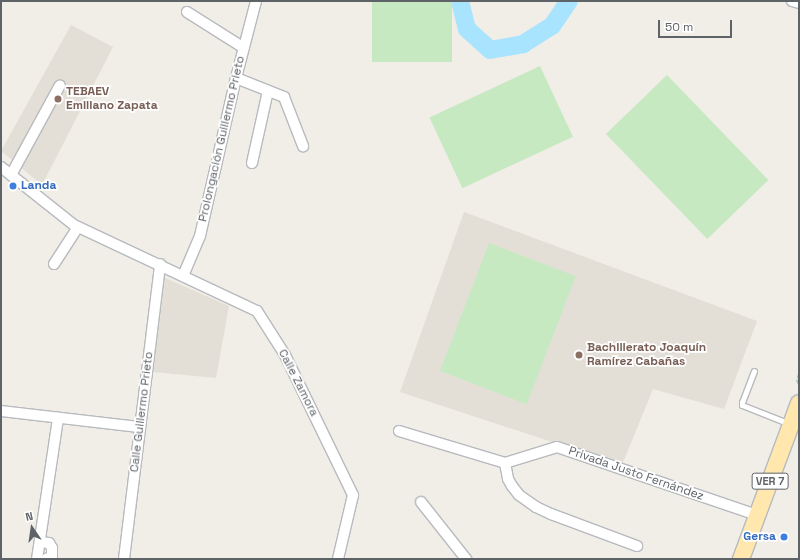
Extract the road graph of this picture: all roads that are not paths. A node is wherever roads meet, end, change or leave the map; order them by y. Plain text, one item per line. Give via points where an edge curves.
1 (256, 1) edge
2 (792, 1) edge
3 (799, 3) edge
4 (187, 12) dead end
5 (244, 48) junction
6 (236, 78) junction
7 (60, 85) dead end
8 (268, 90) junction
9 (303, 146) dead end
10 (252, 163) dead end
11 (1, 167) edge
12 (11, 175) junction
13 (78, 227) junction
14 (54, 264) dead end
15 (160, 264) junction
16 (183, 276) junction
17 (754, 371) dead end
18 (799, 403) edge
19 (1, 411) edge
20 (58, 418) junction
21 (140, 426) junction
22 (795, 429) edge
23 (399, 431) dead end
24 (505, 463) junction
25 (421, 502) dead end
26 (757, 515) junction
27 (637, 546) dead end
28 (42, 558) edge
29 (124, 559) edge
30 (338, 559) edge
31 (466, 559) edge
32 (741, 559) edge
33 (752, 559) edge

1 - 5 street, Prolongación Guillermo Prieto
2 - 3 street
4 - 5 street
5 - 6 street, Prolongación Guillermo Prieto
6 - 8 street
6 - 16 street, Prolongación Guillermo Prieto via 200,236
7 - 12 street
8 - 9 street via 284,97
8 - 10 street
11 - 12 street, Calle Zamora
12 - 13 street, Calle Zamora
13 - 14 street
13 - 15 street, Calle Zamora
15 - 16 street, Calle Zamora
15 - 21 street, Calle Guillermo Prieto
16 - 30 street, Calle Zamora via 257,311 285,355 353,495
17 - 22 lane via 742,405
18 - 22 main road, VER 7
19 - 20 street
20 - 21 street
20 - 28 street via 40,542
21 - 29 street, Calle Guillermo Prieto
22 - 26 main road, VER 7
22 - 33 main road, VER 7
23 - 24 street
24 - 26 street, Privada Justo Fernández via 557,447
24 - 27 street via 512,486 519,495 536,507
25 - 31 street
26 - 32 main road, VER 7

